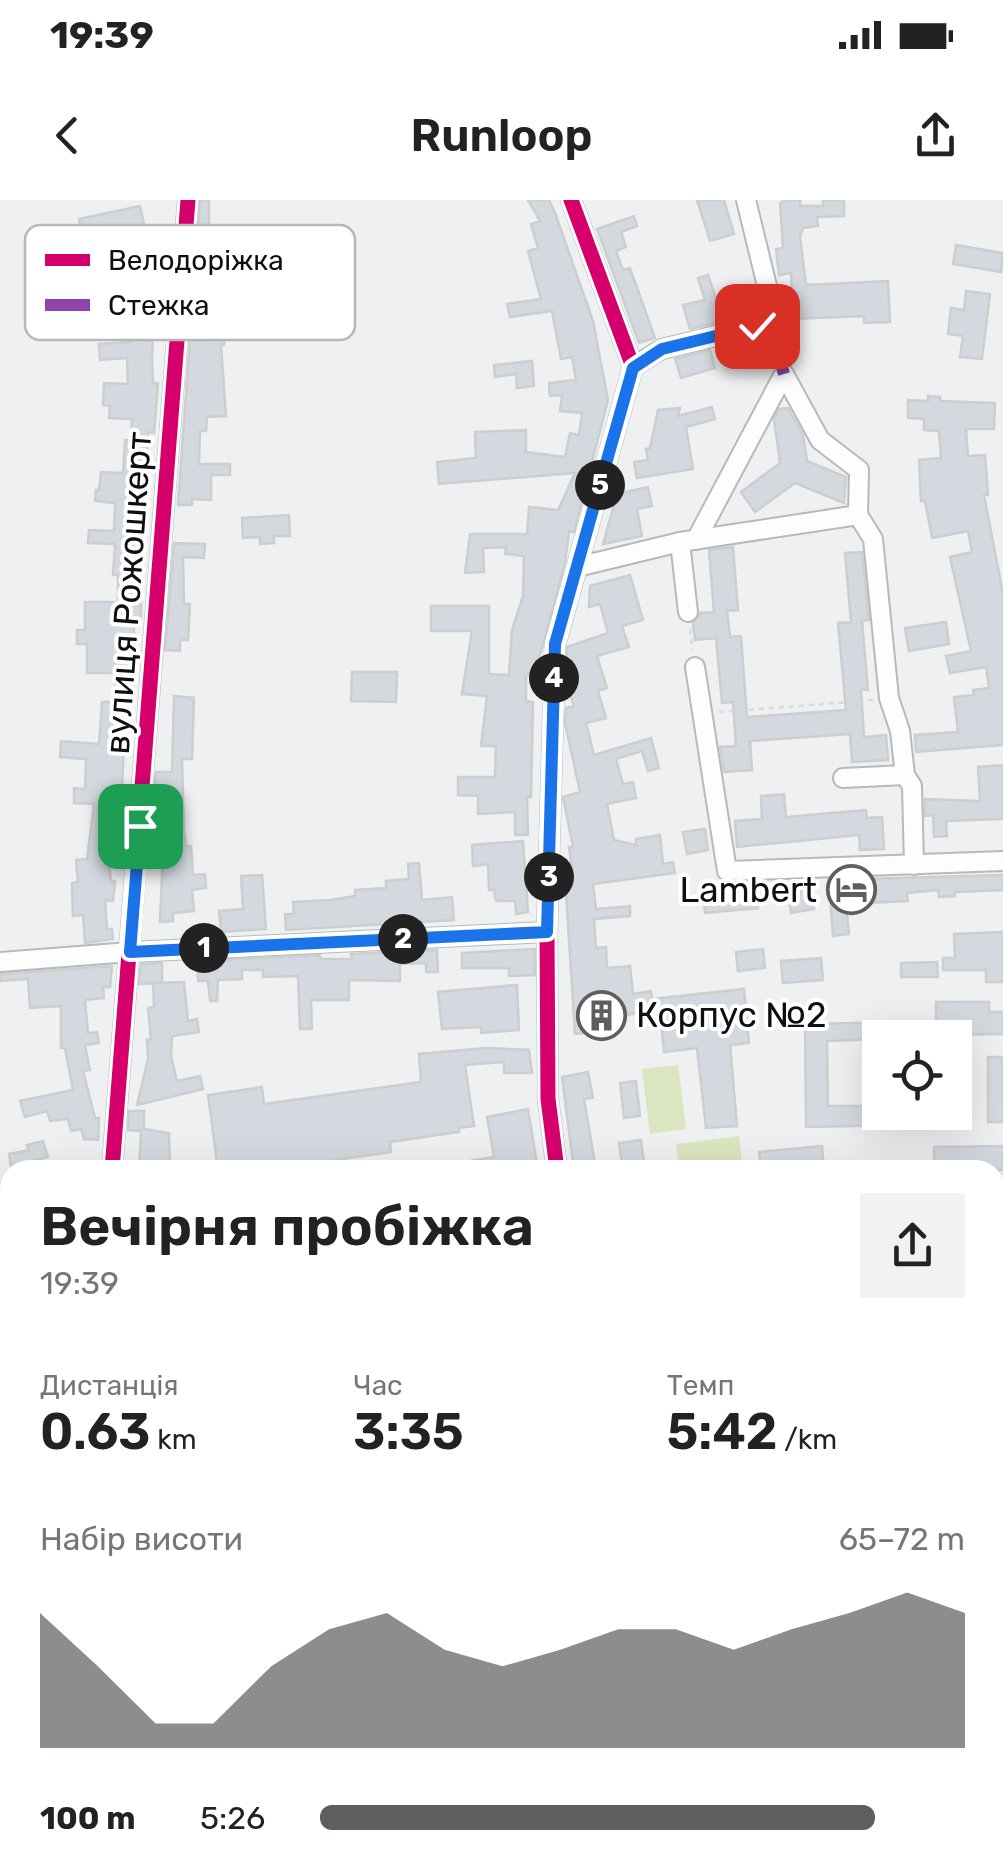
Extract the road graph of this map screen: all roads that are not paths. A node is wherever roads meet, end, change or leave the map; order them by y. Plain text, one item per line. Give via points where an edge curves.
1 (188, 200) edge
2 (572, 200) edge
3 (746, 200) edge
4 (186, 225) edge
5 (177, 340) edge
6 (633, 368) junction
7 (858, 515) junction
8 (688, 541) junction
9 (576, 567) junction
10 (688, 612) road end
11 (695, 667) road end
12 (905, 775) junction
13 (843, 778) dead end
14 (1003, 861) edge
15 (914, 864) junction
16 (547, 932) junction
17 (130, 952) junction
18 (0, 962) edge
19 (113, 1160) edge
20 (557, 1160) edge

1 - 4 street, вулиця Рожошкерт
2 - 6 street
3 - 6 street via 767,286 767,318 662,349
5 - 17 street, вулиця Рожошкерт
6 - 9 street
7 - 8 street
7 - 8 street via 859,470 820,440 784,374
7 - 12 street via 873,539 889,698
8 - 9 street
8 - 10 street
9 - 16 street via 555,644
11 - 15 street via 726,872
12 - 13 street
12 - 15 street via 912,786
14 - 15 street
16 - 17 street
16 - 20 street via 548,1099
17 - 18 street
17 - 19 street, вулиця Рожошкерт

